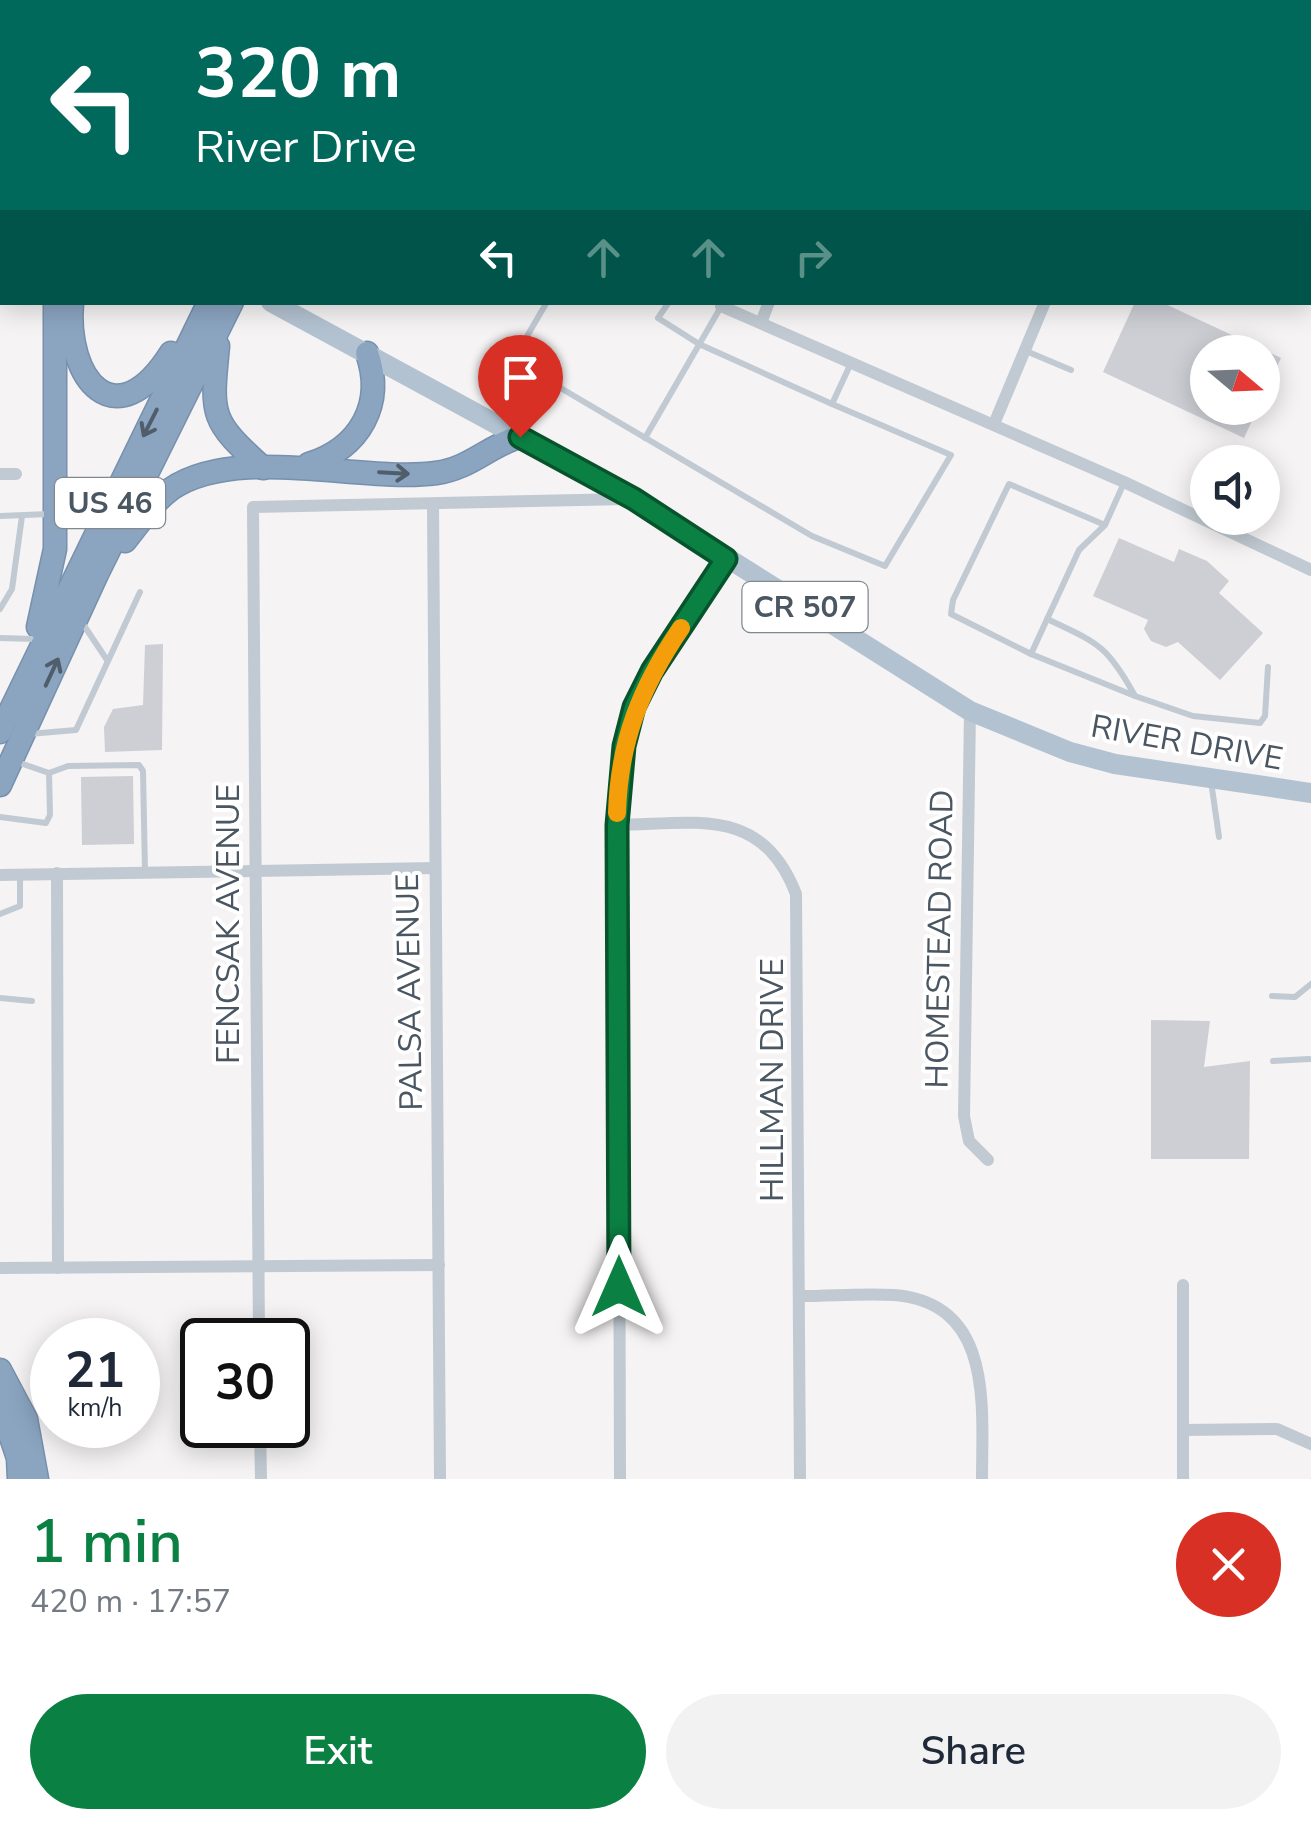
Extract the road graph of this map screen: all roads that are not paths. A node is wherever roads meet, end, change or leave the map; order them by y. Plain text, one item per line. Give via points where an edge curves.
1 (55, 305) edge
2 (72, 305) edge
3 (277, 305) edge
4 (545, 305) edge
5 (666, 305) edge
6 (719, 305) edge
7 (722, 305) edge
8 (768, 305) edge
9 (1044, 305) edge
10 (222, 311) edge
11 (761, 323) junction
12 (194, 336) junction
13 (699, 344) junction
14 (1025, 351) junction
15 (367, 353) junction
16 (852, 362) junction
17 (1071, 370) dead end
18 (832, 404) junction
19 (994, 424) junction
20 (520, 437) junction
21 (645, 438) junction
22 (263, 468) junction
23 (297, 468) junction
24 (0, 474) edge
25 (16, 474) dead end
26 (1124, 482) junction
27 (634, 499) junction
28 (433, 504) junction
29 (56, 514) junction
30 (0, 516) edge
31 (22, 516) junction
32 (1105, 525) junction
33 (726, 559) junction
34 (1311, 570) edge
35 (98, 574) junction
36 (140, 592) dead end
37 (0, 608) edge
38 (78, 616) junction
39 (1047, 619) junction
40 (0, 638) edge
41 (34, 638) junction
42 (1031, 654) junction
43 (108, 662) junction
44 (1268, 667) dead end
45 (28, 671) junction
46 (1135, 696) junction
47 (970, 711) junction
48 (8, 724) edge
49 (11, 760) junction
50 (49, 773) junction
51 (1211, 780) junction
52 (0, 785) edge
53 (1311, 794) edge
54 (0, 817) edge
55 (617, 825) junction
56 (1218, 837) dead end
57 (435, 868) junction
58 (255, 870) junction
59 (145, 872) junction
60 (57, 873) junction
61 (20, 874) junction
62 (0, 875) edge
63 (0, 914) edge
64 (1311, 984) edge
65 (1272, 996) dead end
66 (0, 998) edge
67 (32, 1001) dead end
68 (1309, 1059) edge
69 (1272, 1061) dead end
70 (988, 1160) dead end
71 (439, 1265) junction
72 (0, 1268) edge
73 (58, 1268) junction
74 (258, 1268) junction
75 (1182, 1285) dead end
76 (801, 1296) junction
77 (259, 1318) edge
78 (0, 1370) edge
79 (0, 1404) edge
80 (1183, 1430) junction
81 (1311, 1444) edge
82 (260, 1448) edge
83 (19, 1479) edge
84 (37, 1479) edge
85 (261, 1479) edge
86 (440, 1479) edge
87 (620, 1479) edge
88 (800, 1479) edge
89 (982, 1479) edge
90 (1183, 1479) edge

1 - 29 highway
2 - 12 highway via 79,360 94,386 108,394 121,397 144,388
3 - 15 main road, RIVER DRIVE / CR 507
4 - 21 lane via 513,360
5 - 13 lane via 658,318
6 - 13 lane
7 - 11 street
8 - 11 street
9 - 14 street
10 - 12 highway, US 46
10 - 22 highway via 214,412 222,430
10 - 35 highway, US 46
11 - 16 street
12 -> 45 highway, US 46
13 - 18 lane
13 - 21 lane
14 - 17 lane
14 - 19 street
15 - 20 main road, RIVER DRIVE / CR 507
15 - 23 highway via 374,387 362,426 331,457
16 - 18 lane
16 - 19 street
18 - 21 lane via 952,454 886,566 812,536
19 - 26 street
23 -> 20 highway via 431,474 465,466
20 - 27 main road, RIVER DRIVE / CR 507
22 - 23 highway
22 - 35 highway via 211,475 169,490
24 - 25 street
26 - 32 lane
26 - 34 street
27 - 28 street
27 - 33 main road, RIVER DRIVE / CR 507
28 - 57 street, PALSA AVENUE
28 - 58 street, FENCSAK AVENUE via 253,507
29 - 31 lane
29 - 41 highway via 51,578
30 - 31 lane
31 - 37 lane via 12,589
32 - 39 lane via 1079,550
32 - 42 lane via 1016,484 1005,486 950,611
33 - 47 main road, RIVER DRIVE / CR 507
33 - 55 street via 634,707
35 - 38 highway, US 46
36 - 43 lane
38 - 43 lane
48 -> 38 highway, US 46
39 - 42 lane
39 - 46 lane via 1113,656
40 - 41 lane
41 - 45 highway
42 - 46 lane
43 - 48 lane via 76,730
44 - 46 lane via 1260,723 1193,716
45 - 48 highway, US 46
47 - 51 main road, RIVER DRIVE / CR 507 via 1094,759
47 - 70 street, HOMESTEAD ROAD via 964,1116 969,1141
48 - 49 highway, US 46
49 - 50 lane
49 - 52 highway, US 46
50 - 54 lane via 46,823
50 - 59 lane via 68,766 139,765
51 - 53 main road, RIVER DRIVE / CR 507
51 - 56 lane
55 - 76 street, HILLMAN DRIVE via 716,824 744,832 770,846 791,881 798,921
55 - 87 street
57 - 58 street
57 - 71 street, PALSA AVENUE
58 - 59 street
58 - 74 street, FENCSAK AVENUE
59 - 60 street
60 - 61 street
60 - 73 street
61 - 62 street
61 - 63 lane via 20,906
64 - 65 lane via 1296,997
66 - 67 lane
68 - 69 lane
71 - 74 street
71 - 86 street, PALSA AVENUE
72 - 73 street
73 - 74 street
74 - 77 street, FENCSAK AVENUE
75 - 80 street
76 - 88 street, HILLMAN DRIVE
76 - 89 street via 896,1296 942,1311 960,1328 982,1388
78 - 84 highway via 26,1419
79 - 83 highway
80 - 81 street via 1277,1429
80 - 90 street
82 - 85 street

